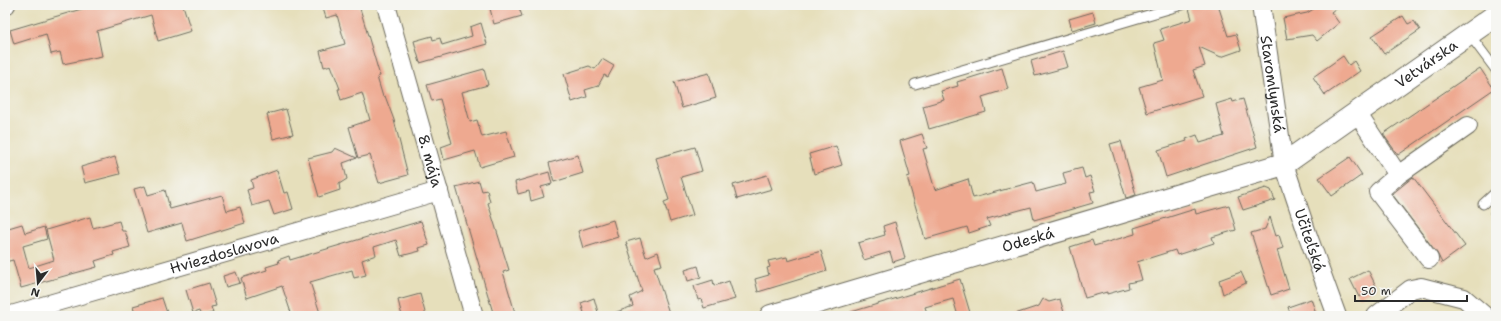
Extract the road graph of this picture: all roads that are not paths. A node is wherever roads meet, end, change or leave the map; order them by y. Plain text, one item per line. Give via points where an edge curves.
1 (386, 5) edge
2 (1182, 5) edge
3 (1261, 5) edge
4 (1496, 14) edge
5 (1469, 34) junction
6 (1496, 70) edge
7 (915, 84) dead end
8 (1356, 113) junction
9 (1468, 126) dead end
10 (1284, 164) junction
11 (1398, 175) junction
12 (439, 191) junction
13 (1496, 192) edge
14 (1483, 204) dead end
15 (1428, 259) dead end
16 (8, 316) edge
17 (474, 316) edge
18 (771, 316) edge
19 (1337, 316) edge
20 (1376, 316) edge
21 (1485, 316) edge

1 - 12 street, 8. mája
2 - 7 lane
3 - 10 street, Staromlynská
4 - 5 street, Vetvárska
5 - 6 lane
5 - 8 street, Vetvárska
8 - 10 street, Vetvárska
8 - 11 street
9 - 11 street
10 - 18 street, Odeská
10 - 19 street, Učiteľská
11 - 15 street via 1378,192
12 - 16 street, Hviezdoslavova
12 - 17 street, 8. mája
13 - 14 lane
20 - 21 street via 1411,289 1421,287 1464,298

